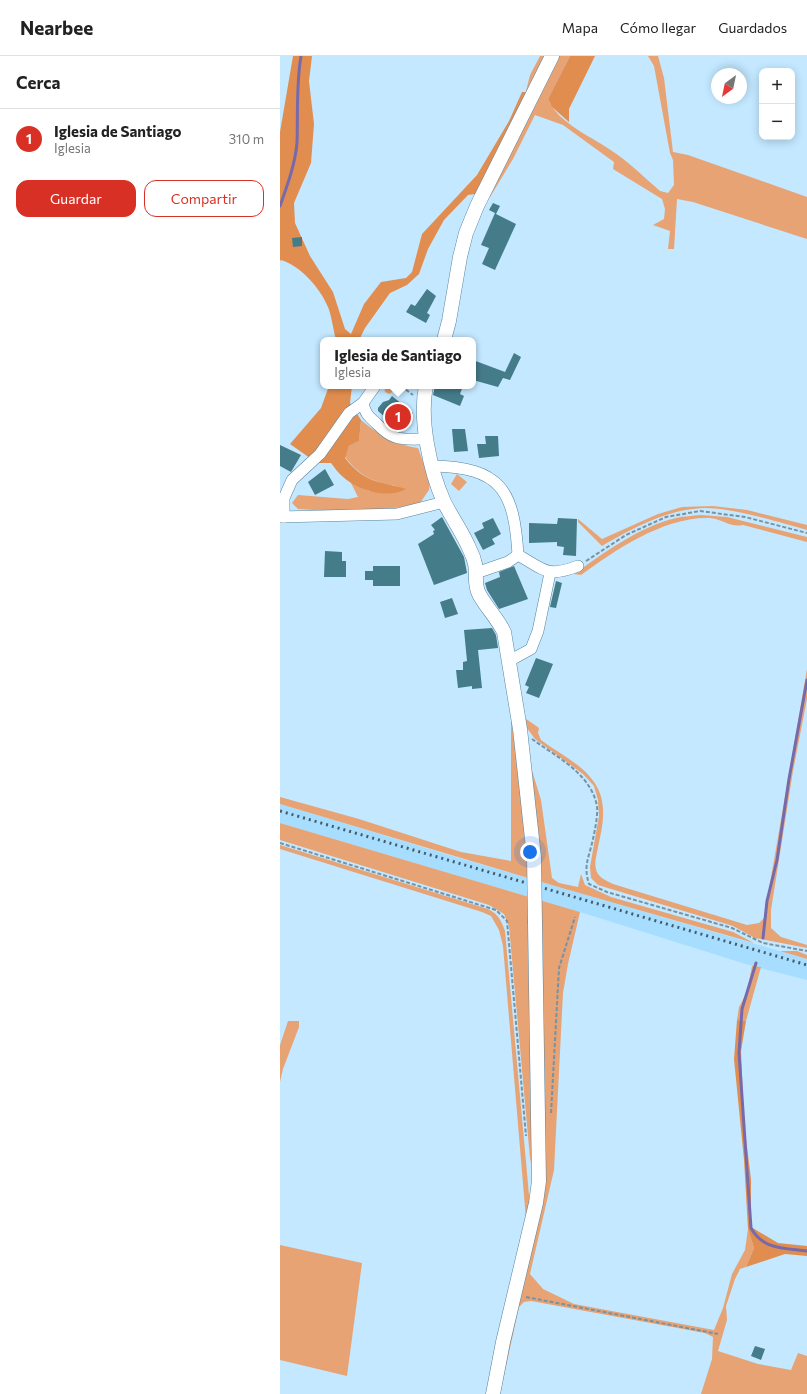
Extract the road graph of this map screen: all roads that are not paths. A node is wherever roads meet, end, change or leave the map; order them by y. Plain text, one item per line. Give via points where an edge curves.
1 (552, 56) edge
2 (445, 337) edge
3 (373, 389) edge
4 (425, 393) edge
5 (363, 403) junction
6 (427, 439) junction
7 (432, 466) junction
8 (444, 502) junction
9 (282, 517) edge
10 (518, 555) junction
11 (578, 566) road end
12 (476, 573) junction
13 (550, 573) junction
14 (510, 661) junction
15 (494, 1394) edge

1 - 2 street via 466,233
3 - 5 street
4 - 6 street
5 - 6 street via 365,413 387,435 402,439
5 - 9 street via 349,413 320,454 292,480 284,498
6 - 7 street
7 - 8 street
7 - 10 street via 455,466 484,475 500,485 512,507
8 - 9 street via 397,514
8 - 12 street via 469,549
10 - 12 street via 508,562
10 - 13 street
11 - 13 street
12 - 14 street via 479,595 499,621
13 - 14 street via 538,631 530,649
14 - 15 street, bridge via 534,857 539,1181

